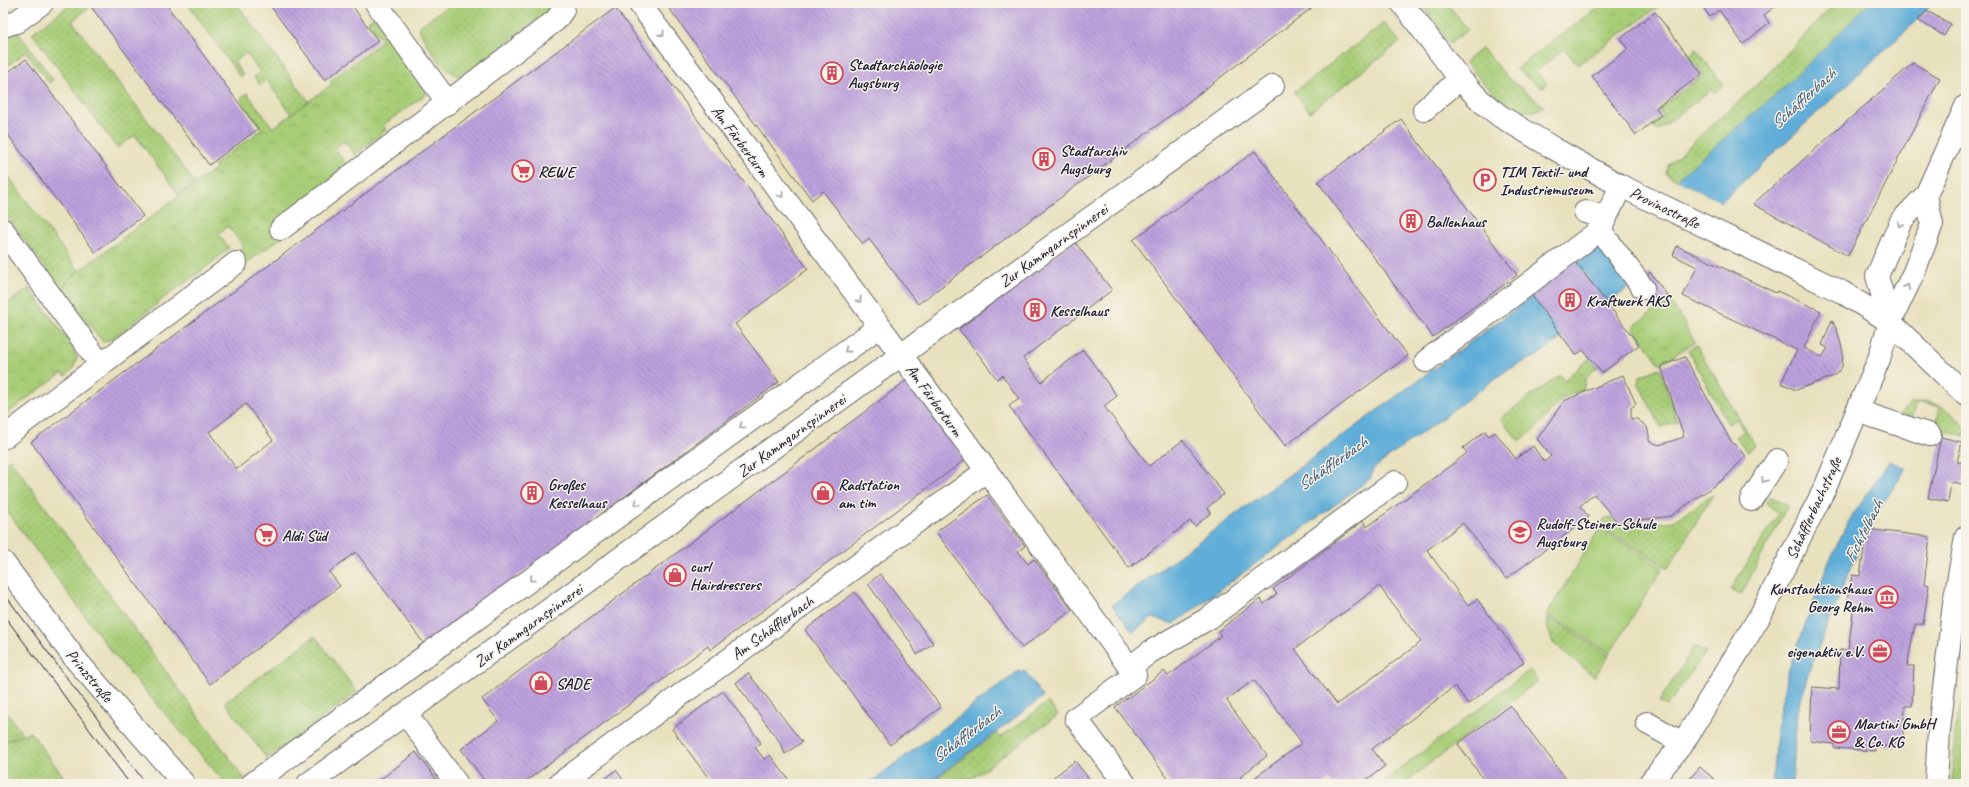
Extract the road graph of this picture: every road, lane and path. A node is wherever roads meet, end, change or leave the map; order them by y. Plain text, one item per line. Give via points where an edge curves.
1 (42, 3) edge
2 (376, 3) edge
3 (564, 3) edge
4 (639, 3) edge
5 (1402, 3) edge
6 (3, 26) edge
7 (1460, 79) junction
8 (1273, 86) dead end
9 (448, 103) junction
10 (1966, 106) edge
11 (1424, 110) dead end
12 (1621, 186) junction
13 (1926, 195) junction
14 (1597, 220) junction
15 (281, 229) dead end
16 (3, 230) edge
17 (236, 263) dead end
18 (1643, 288) dead end
19 (1890, 322) junction
20 (879, 327) junction
21 (901, 355) junction
22 (1426, 361) dead end
23 (101, 365) junction
24 (1959, 389) edge
25 (1857, 411) junction
26 (1930, 436) dead end
27 (3, 438) edge
28 (1776, 460) dead end
29 (986, 471) junction
30 (1395, 482) dead end
31 (1751, 500) dead end
32 (1966, 537) edge
33 (3, 562) edge
34 (1129, 668) junction
35 (406, 714) junction
36 (1646, 723) dead end
37 (1683, 743) junction
38 (184, 784) edge
39 (252, 784) edge
40 (308, 784) edge
41 (457, 784) edge
42 (559, 784) edge
43 (1125, 784) edge
44 (1649, 784) edge
45 (1936, 784) edge

1 - 6 street via 16,22
2 - 9 street
3 - 9 street via 564,10 556,20
4 -> 20 street, Am Färberturm
5 - 7 street, Provinostraße
7 - 11 street
7 - 12 street, Provinostraße via 1500,116
8 - 21 street, Zur Kammgarnspinnerei
9 - 15 street
10 - 13 street
12 - 14 street
12 - 19 street, Provinostraße via 1842,292
19 -> 13 street, Schäfflerbachstraße via 1914,272 1932,224
13 -> 19 street via 1901,221 1876,276
14 - 18 street
14 - 22 street
16 - 23 street
17 - 23 street
19 - 24 street, Provinostraße
19 - 25 street, Schäfflerbachstraße via 1879,359
20 - 21 street, Am Färberturm
20 -> 39 street
21 - 29 street, Am Färberturm
21 - 35 street, Zur Kammgarnspinnerei
23 - 27 street
25 - 26 street
25 - 37 street, Schäfflerbachstraße via 1825,488 1761,614
28 -> 31 street
29 - 34 street, Am Färberturm
29 - 42 street, Am Schäfflerbach
30 - 34 street via 1209,618 1150,652
32 - 45 street via 1954,603 1939,730
33 - 38 street, Prinzstraße via 76,660
34 - 43 street via 1135,675 1076,718
35 - 40 street, Zur Kammgarnspinnerei
35 - 41 street
36 - 37 street
37 - 44 street, Schäfflerbachstraße

